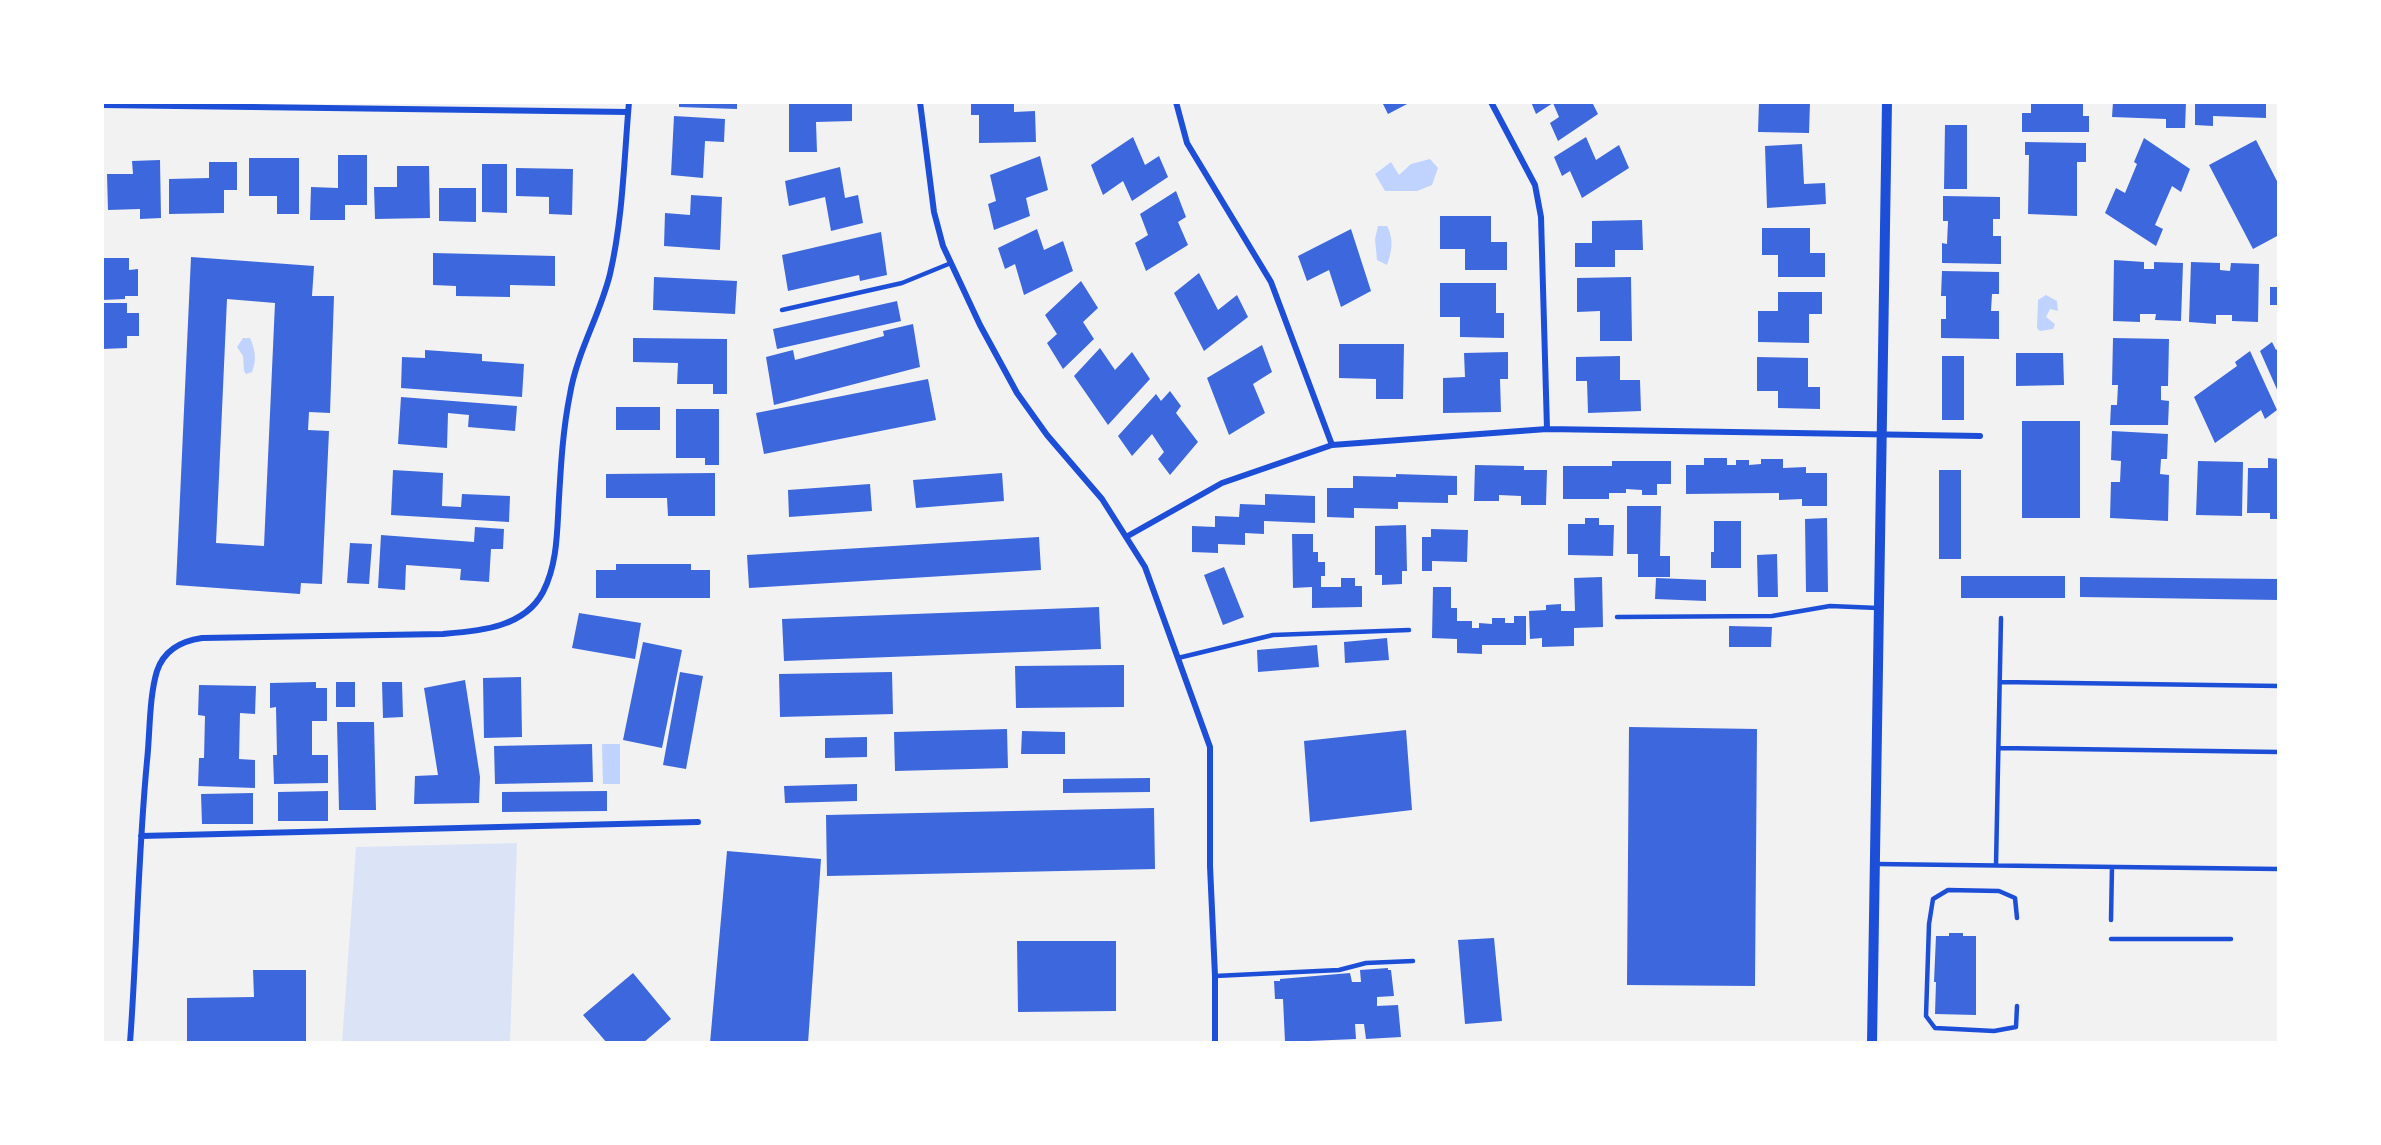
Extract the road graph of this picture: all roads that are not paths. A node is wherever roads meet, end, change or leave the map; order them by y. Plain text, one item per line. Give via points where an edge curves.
1 (629, 102) edge
2 (920, 102) edge
3 (1176, 102) edge
4 (1491, 102) edge
5 (1887, 102) edge
6 (102, 105) edge
7 (628, 112) junction
8 (951, 263) junction
9 (782, 310) dead end
10 (1547, 429) junction
11 (1882, 435) junction
12 (1980, 436) dead end
13 (1332, 445) junction
14 (1126, 537) junction
15 (1880, 608) junction
16 (1617, 617) dead end
17 (2001, 618) dead end
18 (1409, 630) dead end
19 (1178, 658) junction
20 (2000, 682) junction
21 (2279, 686) edge
22 (1999, 748) junction
23 (2279, 752) edge
24 (698, 822) dead end
25 (141, 836) junction
26 (1876, 864) junction
27 (1996, 866) junction
28 (2112, 867) junction
29 (2279, 869) edge
30 (2018, 918) dead end
31 (2111, 920) dead end
32 (2111, 939) dead end
33 (2231, 939) dead end
34 (1413, 961) dead end
35 (1215, 976) junction
36 (2017, 1006) dead end
37 (130, 1043) edge
38 (1215, 1043) edge
39 (1872, 1043) edge

1 - 7 street
2 - 8 street via 934,212
3 - 13 street via 1187,143 1271,282
4 - 10 street via 1535,184 1541,217
5 - 11 street
6 - 7 street
7 - 25 street via 616,243 610,275 570,393 556,547 543,592 529,609 506,624 478,631 202,638 174,647 157,671 154,687
8 - 9 lane via 902,283
8 - 14 street via 1017,393 1102,499
10 - 11 street
10 - 13 street
11 - 12 street
11 - 15 street
13 - 14 street via 1222,483
14 - 19 street via 1145,567
15 - 16 lane via 1830,606 1772,616
15 - 26 street
17 - 20 lane
18 - 19 lane via 1273,635
19 - 35 street via 1210,747
20 - 21 lane
20 - 22 lane
22 - 23 lane
22 - 27 lane
24 - 25 street
25 - 37 street
26 - 27 lane
26 - 39 street
27 - 28 lane
28 - 29 lane
28 - 31 lane
30 - 36 lane via 2015,898 1999,891 1948,890 1933,899 1926,1017 1935,1029 1994,1031 2016,1027
32 - 33 lane
34 - 35 lane via 1366,963 1339,970
35 - 38 street

